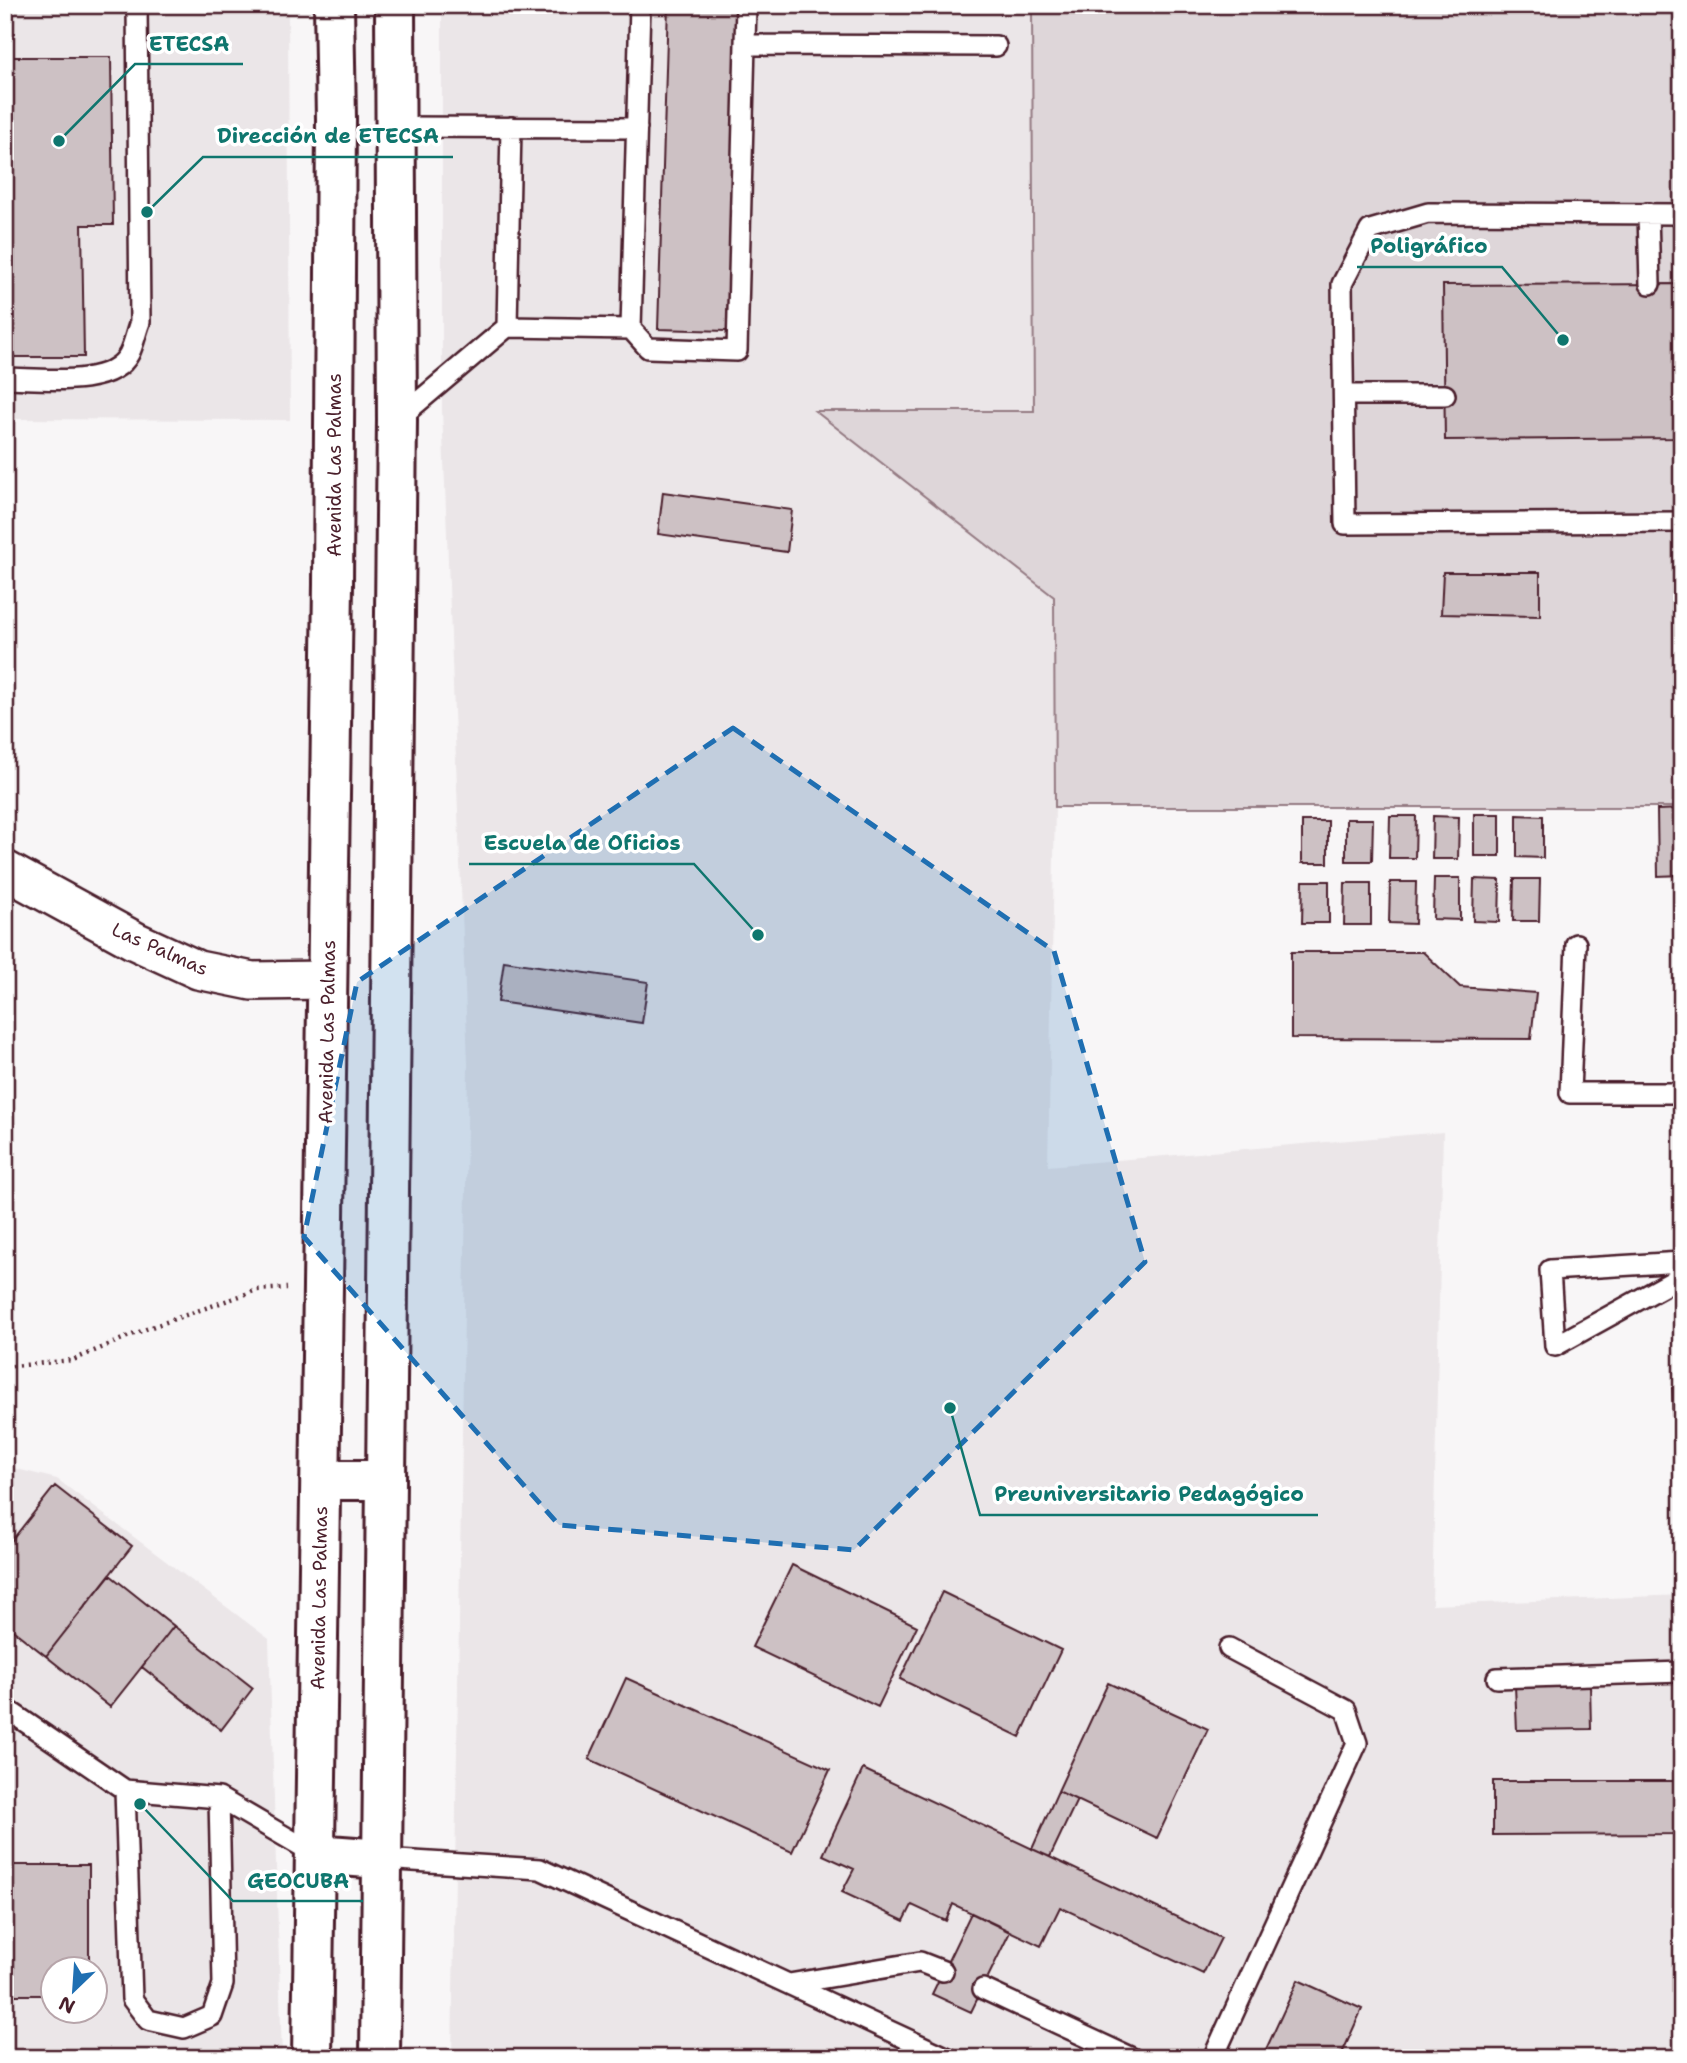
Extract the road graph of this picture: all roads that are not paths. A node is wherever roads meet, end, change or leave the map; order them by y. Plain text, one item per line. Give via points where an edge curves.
1 (137, 5) edge
2 (334, 5) edge
3 (395, 5) edge
4 (640, 5) edge
5 (746, 5) edge
6 (746, 45) junction
7 (996, 46) dead end
8 (396, 127) junction
9 (511, 127) junction
10 (637, 128) junction
11 (1648, 214) junction
12 (1682, 214) edge
13 (1650, 284) dead end
14 (507, 327) junction
15 (631, 329) junction
16 (5, 379) edge
17 (1343, 395) junction
18 (1445, 395) dead end
19 (397, 419) junction
20 (1682, 522) edge
21 (333, 584) junction
22 (395, 584) junction
23 (5, 870) edge
24 (1576, 944) dead end
25 (327, 980) junction
26 (1682, 1093) edge
27 (1682, 1262) edge
28 (1682, 1276) edge
29 (320, 1480) junction
30 (386, 1480) junction
31 (1229, 1648) dead end
32 (1682, 1672) edge
33 (1497, 1678) dead end
34 (5, 1708) edge
35 (125, 1790) junction
36 (219, 1798) junction
37 (315, 1854) junction
38 (382, 1859) junction
39 (943, 1971) dead end
40 (789, 1984) junction
41 (982, 1989) dead end
42 (312, 2058) edge
43 (380, 2058) edge
44 (948, 2058) edge
45 (1132, 2058) edge
46 (1213, 2058) edge

1 - 16 lane via 140,322 129,355 113,371 92,378
2 - 21 street, Avenida Las Palmas
3 - 8 street
4 - 10 lane
5 - 6 lane
6 - 7 lane
6 - 15 lane via 737,351 648,348
8 - 9 lane
8 - 19 street
9 - 10 lane
9 - 14 lane
10 - 15 lane
11 - 12 lane
11 - 13 lane
11 - 17 lane via 1428,213 1370,230 1342,284
14 - 15 lane
14 - 19 lane
17 - 18 lane
17 - 20 lane via 1345,524
19 - 22 street
21 - 22 street
21 - 25 street, Avenida Las Palmas
22 - 30 street
23 - 25 street, Las Palmas via 198,970 252,981
24 - 26 lane via 1570,1093
25 - 29 street, Avenida Las Palmas
27 - 28 lane via 1550,1270 1555,1346
29 - 30 street
29 - 37 street, Avenida Las Palmas
30 - 38 street
31 - 46 lane via 1346,1710 1357,1743
32 - 33 lane
34 - 35 lane
35 - 36 lane
35 - 36 lane via 132,1999 148,2020 184,2028 212,2017 223,1984
36 - 37 lane
37 - 38 street
37 - 42 street, Avenida Las Palmas
38 - 40 lane via 540,1869
38 - 43 street
39 - 40 lane via 920,1962
40 - 44 lane
41 - 45 lane

